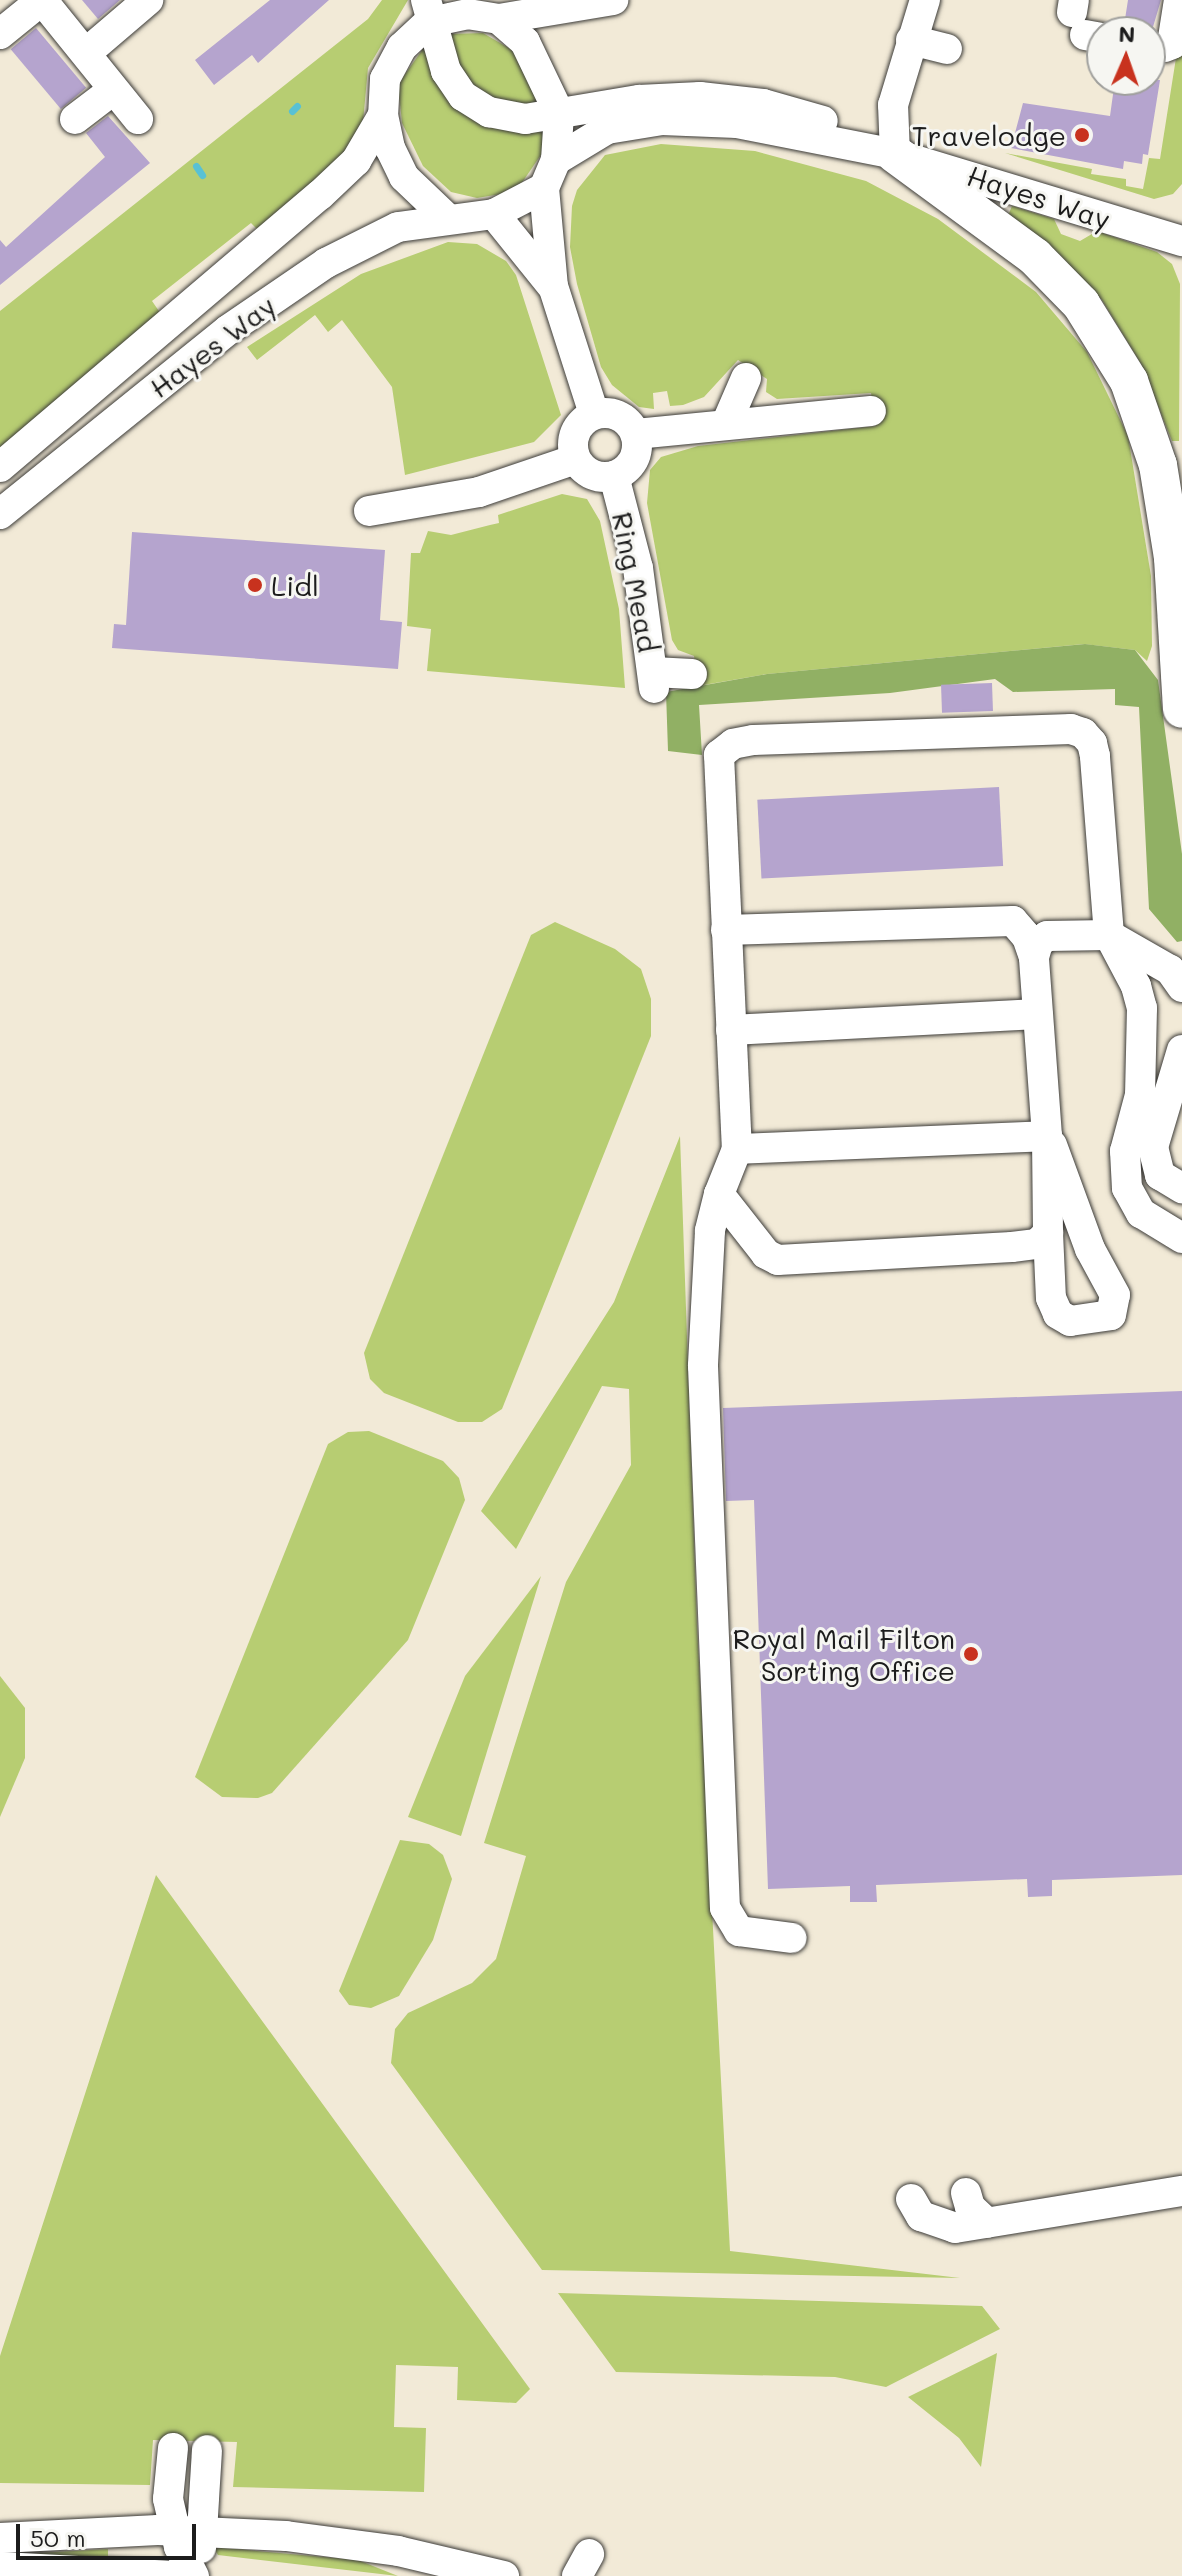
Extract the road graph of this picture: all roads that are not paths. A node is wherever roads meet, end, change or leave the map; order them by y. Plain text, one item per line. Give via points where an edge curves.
1 (42, 0) edge
2 (148, 0) edge
3 (613, 0) edge
4 (925, 0) edge
5 (1179, 0) edge
6 (460, 7) edge
7 (428, 11) edge
8 (499, 19) junction
9 (0, 34) edge
10 (911, 40) junction
11 (1166, 47) edge
12 (947, 49) dead end
13 (86, 53) junction
14 (113, 90) junction
15 (559, 113) junction
16 (383, 115) junction
17 (75, 119) dead end
18 (138, 119) dead end
19 (853, 146) junction
20 (895, 154) junction
21 (550, 174) junction
22 (494, 214) junction
23 (446, 217) junction
24 (1182, 241) edge
25 (553, 286) junction
26 (746, 378) dead end
27 (871, 411) dead end
28 (594, 414) junction
29 (727, 422) junction
30 (636, 434) junction
31 (576, 459) junction
32 (0, 467) edge
33 (614, 476) junction
34 (369, 511) dead end
35 (0, 514) edge
36 (692, 674) dead end
37 (1182, 709) edge
38 (726, 930) junction
39 (1109, 935) junction
40 (1034, 957) junction
41 (1182, 987) edge
42 (1038, 1014) junction
43 (731, 1030) junction
44 (1182, 1050) edge
45 (1047, 1136) junction
46 (1153, 1147) junction
47 (737, 1149) junction
48 (1182, 1188) edge
49 (719, 1194) junction
50 (1180, 1232) edge
51 (1048, 1233) junction
52 (792, 1938) dead end
53 (1182, 2191) edge
54 (966, 2193) dead end
55 (911, 2199) dead end
56 (987, 2223) junction
57 (173, 2448) dead end
58 (207, 2450) dead end
59 (188, 2530) junction
60 (0, 2538) edge
61 (0, 2567) edge
62 (173, 2576) edge
63 (194, 2576) edge
64 (504, 2576) edge
65 (577, 2576) edge
66 (589, 2576) edge

1 - 9 street
1 - 13 street
2 - 13 street
3 - 8 street
4 - 10 street
5 - 11 street via 1172,44
6 - 7 street
6 - 8 street
7 - 15 street via 446,71 463,96 489,112 525,119
7 - 16 street via 385,79
8 - 15 street via 525,42
10 - 12 street
10 - 20 street via 893,105
13 - 14 street
14 - 17 street
14 - 18 street
15 - 19 street via 700,97 820,119
15 - 21 street
16 - 23 street via 404,177
16 - 32 street, Hayes Way via 356,161 329,187
19 - 20 street, Hayes Way
19 - 21 street, Hayes Way via 737,123 662,120 607,129
20 - 24 street, Hayes Way
20 - 37 main road via 1035,257 1081,304 1129,381 1158,465
21 - 22 street, Hayes Way
21 - 25 street
22 - 23 street, Hayes Way
22 - 25 street
23 - 35 street, Hayes Way via 398,227 326,263 228,330
25 - 28 street
26 - 29 street
27 - 29 street
28 - 30 street via 620,415
28 - 31 street via 578,428
29 - 30 street
30 - 33 street via 636,455
31 - 33 street via 599,477
31 - 34 street via 479,492
33 - 36 street, Ring Mead via 638,568 654,680
38 - 39 street via 716,769 719,755 733,744 1071,729 1092,743 1095,756
38 - 40 street via 1013,921 1027,937
38 - 43 street
39 - 40 street via 1047,936
39 - 41 street via 1170,970
39 - 50 street via 1142,1008 1140,1095 1125,1151 1127,1188 1141,1213
40 - 42 street
42 - 43 street
42 - 45 street
43 - 47 street
44 - 46 street
45 - 47 street
45 - 51 street
45 - 51 street via 1090,1249 1115,1295 1111,1315 1070,1321 1058,1314 1051,1298
46 - 48 street via 1160,1175
46 - 50 street via 1150,1173 1157,1197
47 - 49 street
49 - 51 street via 766,1254 778,1260 1012,1247 1037,1244
49 - 52 street via 710,1231 703,1366 725,1908 739,1931
53 - 56 street via 1024,2203
54 - 56 street via 970,2207
55 - 56 street via 921,2216 955,2228
57 - 59 street via 168,2499
58 - 59 street
59 - 60 street
59 - 63 street
59 - 64 street via 345,2543
61 - 62 street
65 - 66 street via 589,2554

